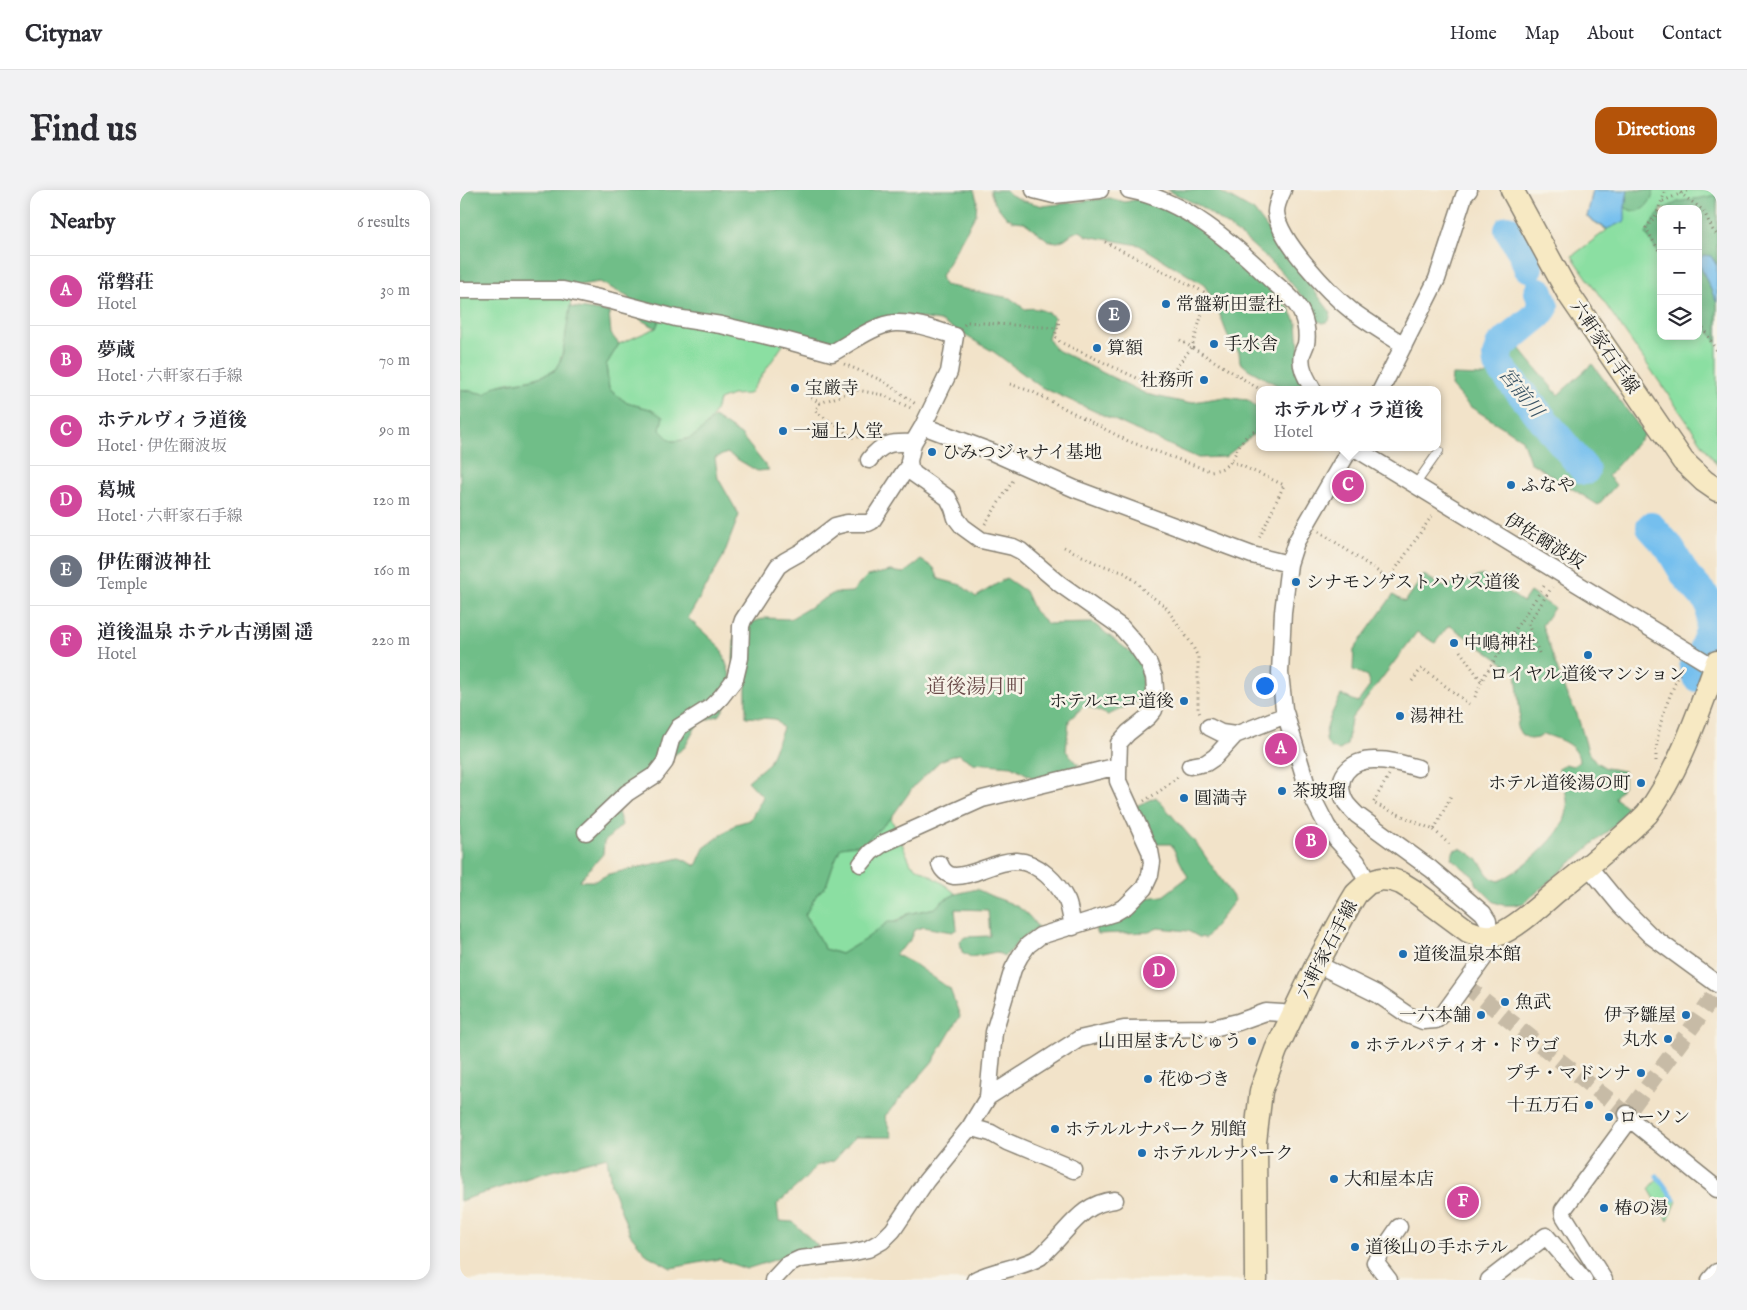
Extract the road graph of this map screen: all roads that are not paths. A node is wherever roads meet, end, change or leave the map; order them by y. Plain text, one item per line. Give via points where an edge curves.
1 (1034, 190) edge
2 (1100, 190) edge
3 (1129, 190) edge
4 (1283, 190) edge
5 (1469, 190) edge
6 (1512, 190) edge
7 (460, 290) edge
8 (1404, 345) junction
9 (1311, 386) edge
10 (1383, 386) edge
11 (925, 421) junction
12 (912, 443) junction
13 (1350, 451) edge
14 (1359, 451) edge
15 (1439, 451) dead end
16 (869, 460) dead end
17 (910, 468) junction
18 (1415, 485) junction
19 (1717, 490) edge
20 (1289, 564) junction
21 (1716, 667) edge
22 (1286, 715) junction
23 (1209, 727) road end
24 (1235, 735) junction
25 (1118, 766) junction
26 (1190, 766) road end
27 (1418, 768) dead end
28 (586, 832) dead end
29 (861, 864) dead end
30 (940, 864) dead end
31 (1588, 866) junction
32 (1368, 883) junction
33 (1073, 927) junction
34 (1488, 936) junction
35 (1317, 964) junction
36 (1717, 984) edge
37 (1293, 1016) junction
38 (988, 1097) junction
39 (970, 1127) junction
40 (1074, 1170) dead end
41 (1717, 1189) edge
42 (1115, 1200) dead end
43 (1399, 1227) dead end
44 (773, 1280) edge
45 (974, 1280) edge
46 (1256, 1280) edge
47 (1389, 1280) edge
48 (1489, 1280) edge
49 (1584, 1280) edge
50 (1604, 1280) edge

1 - 2 street via 1054,195
3 - 9 street via 1164,199 1210,227 1245,254 1294,302 1307,328 1302,355 1303,369
4 - 8 street via 1277,216 1293,249 1350,310
5 - 8 street via 1464,196 1437,280
6 - 19 main road, 六軒家石手線 via 1568,293 1683,461
7 - 11 street via 563,290 832,353 880,326 912,323 955,336 949,372
8 - 10 street
11 - 12 street
11 - 20 street via 1075,489 1252,555
12 - 16 street via 885,445 877,449
12 - 17 street
13 - 20 street via 1296,542
14 - 18 street, 伊佐爾波坂
15 - 18 lane
17 - 25 street via 948,498 963,527 976,537 1021,551 1060,584 1121,627 1134,642 1154,677 1156,701 1148,717 1122,738
17 - 28 street via 904,472 872,521 835,526 778,566 743,620 735,679 711,707 679,727 671,740 665,762 655,775 627,793
18 - 21 street, 伊佐爾波坂 via 1554,578
20 - 22 street via 1280,673
21 - 31 main road via 1665,787 1647,814
22 - 24 street
22 - 32 street via 1317,809
23 - 24 street
24 - 26 street via 1215,757 1206,763
25 - 29 street via 982,799 884,843
25 - 33 street via 1118,781 1150,851 1150,875 1144,888 1126,906
27 - 34 street via 1393,761 1361,761 1344,773 1342,793 1357,815 1430,868 1483,913 1488,921
30 - 33 street via 942,870 954,876 1001,863 1018,861 1030,865 1060,890 1068,902
31 - 34 main road via 1508,929
31 - 36 street via 1650,935
32 - 34 main road, 六軒家石手線 via 1381,879 1401,883 1468,931
32 - 35 main road, 六軒家石手線 via 1356,894
33 - 38 street via 1040,936 1028,945 1013,969 994,1032
34 - 35 street via 1489,951 1436,1020 1423,1021 1408,1015 1377,994
35 - 37 main road, 六軒家石手線
37 - 38 street via 1266,1012 1213,1028 1124,1029 1079,1038
37 - 46 main road, 六軒家石手線 via 1268,1068 1257,1115 1254,1175
38 - 39 street
39 - 40 street via 992,1133
39 - 44 street via 926,1180 882,1242 850,1254 800,1259 786,1265
41 - 50 street via 1629,1116 1563,1210
42 - 45 street via 1102,1201 1083,1212 1042,1255 1031,1262
43 - 47 street via 1375,1262
48 - 49 street via 1546,1236

